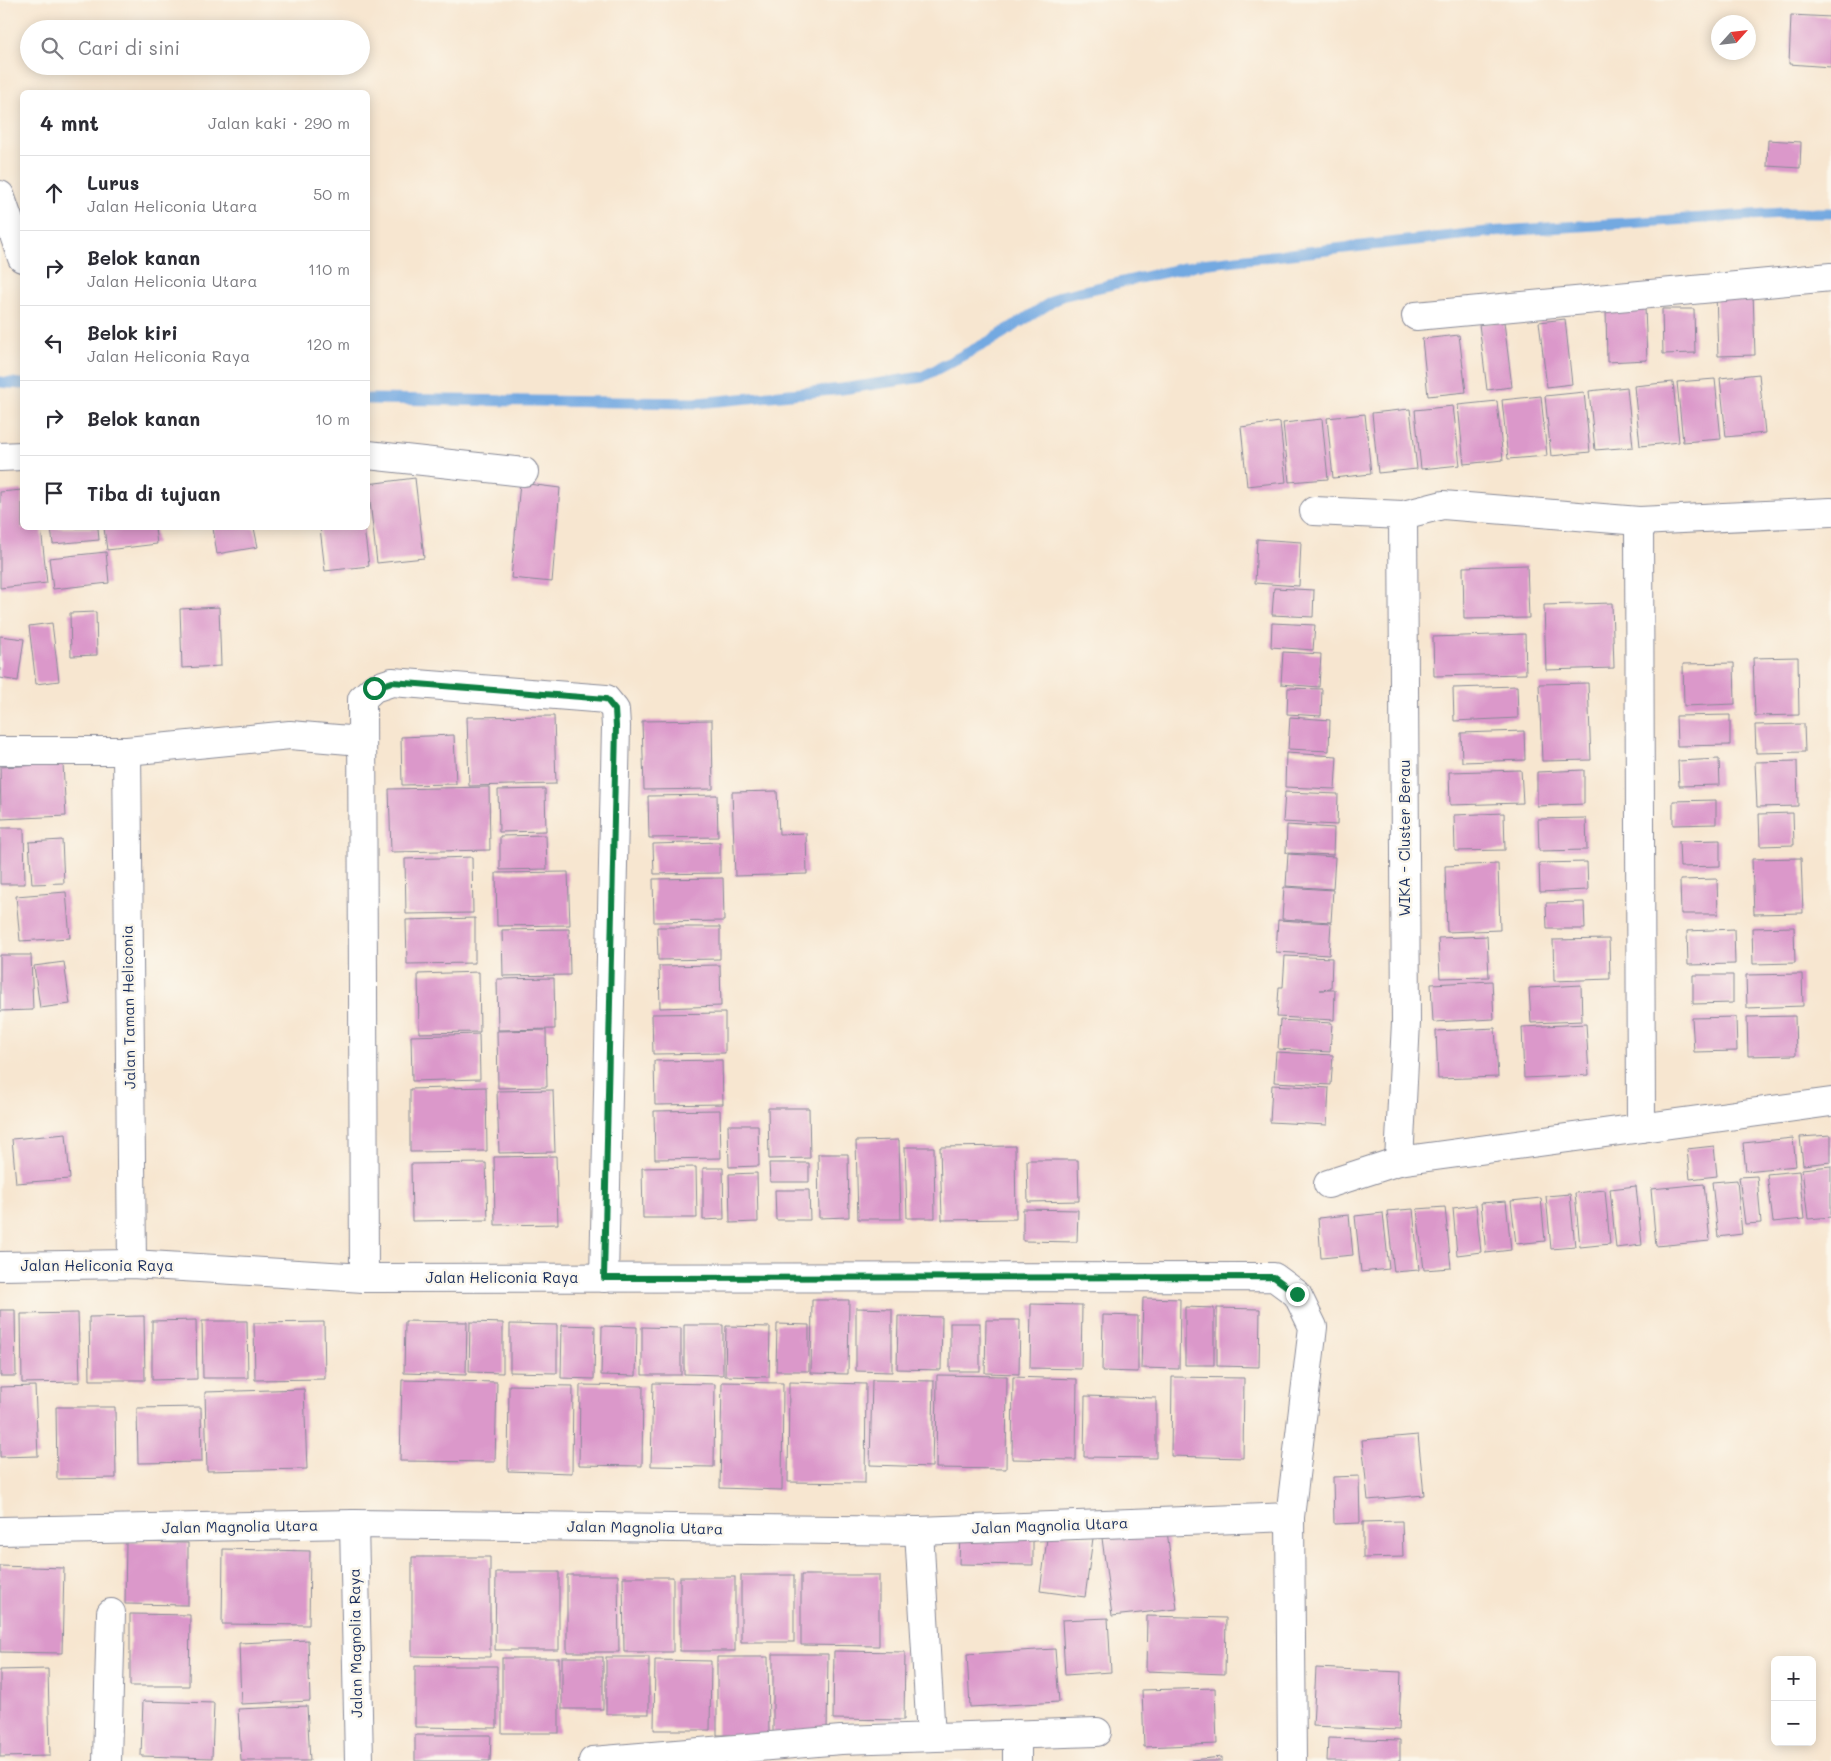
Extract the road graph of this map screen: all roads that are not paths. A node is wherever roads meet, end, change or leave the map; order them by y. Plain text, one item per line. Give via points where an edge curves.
1 (0, 195) edge
2 (20, 252) edge
3 (1831, 276) edge
4 (1416, 316) dead end
5 (370, 455) edge
6 (0, 456) edge
7 (20, 456) edge
8 (524, 472) dead end
9 (1314, 511) dead end
10 (1831, 512) edge
11 (1403, 515) junction
12 (1639, 521) junction
13 (361, 741) junction
14 (126, 750) junction
15 (0, 751) edge
16 (1831, 1102) edge
17 (1641, 1128) junction
18 (1399, 1161) junction
19 (1328, 1184) dead end
20 (132, 1264) junction
21 (0, 1266) edge
22 (364, 1278) junction
23 (604, 1278) junction
24 (1290, 1517) junction
25 (354, 1524) junction
26 (919, 1530) junction
27 (0, 1531) edge
28 (111, 1612) dead end
29 (1097, 1732) dead end
30 (1017, 1734) junction
31 (931, 1737) junction
32 (841, 1751) edge
33 (106, 1761) edge
34 (359, 1761) edge
35 (592, 1761) edge
36 (1017, 1761) edge
37 (1292, 1761) edge

1 - 2 street
3 - 4 street
5 - 8 street
6 - 7 street
9 - 11 street
10 - 12 street
11 - 12 street via 1443,505
11 - 18 street, WIKA - Cluster Berau via 1406,1022
12 - 17 street
13 - 14 street via 290,735
13 - 22 street
13 - 23 street via 362,699 374,688 392,682 606,699 615,710
14 - 15 street
14 - 20 street, Jalan Taman Heliconia
16 - 17 street
17 - 18 street
18 - 19 street
20 - 21 street, Jalan Heliconia Raya
20 - 22 street, Jalan Heliconia Raya
22 - 23 street, Jalan Heliconia Raya
23 - 24 street, Jalan Heliconia Raya via 1274,1277 1297,1294 1313,1328
24 - 26 street, Jalan Magnolia Utara
24 - 37 street
25 - 26 street, Jalan Magnolia Utara
25 - 27 street, Jalan Magnolia Utara
25 - 34 street, Jalan Magnolia Raya
26 - 31 street
28 - 33 street
29 - 30 street
30 - 31 street
30 - 36 street
31 - 32 street
32 - 35 street

